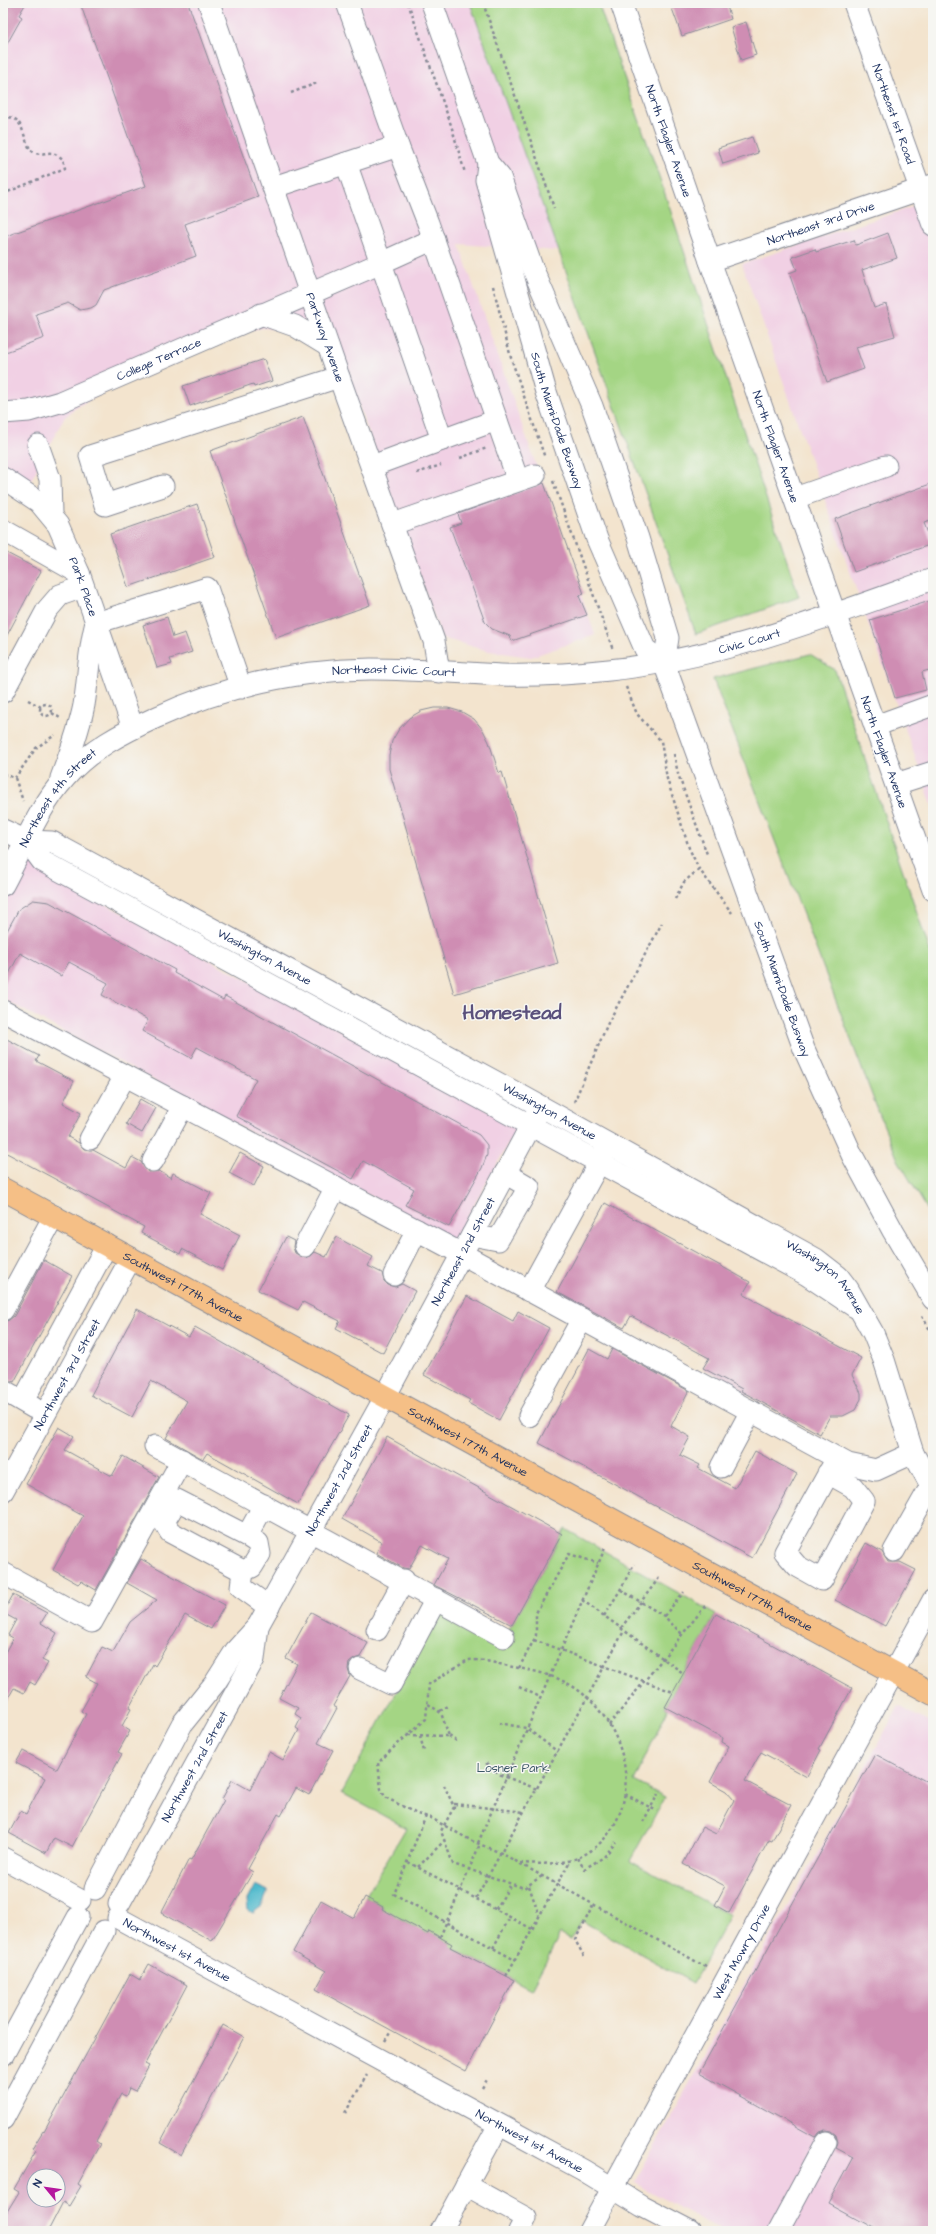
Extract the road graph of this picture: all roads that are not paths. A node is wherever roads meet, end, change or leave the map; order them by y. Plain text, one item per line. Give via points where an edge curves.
1 (209, 3) edge
2 (347, 3) edge
3 (432, 3) edge
4 (621, 3) edge
5 (854, 3) edge
6 (398, 146) junction
7 (346, 163) junction
8 (488, 163) junction
9 (274, 188) junction
10 (927, 188) edge
11 (933, 225) edge
12 (434, 240) junction
13 (710, 262) junction
14 (381, 263) junction
15 (310, 292) junction
16 (261, 314) junction
17 (328, 346) junction
18 (338, 377) junction
19 (3, 413) edge
20 (497, 420) junction
21 (442, 440) junction
22 (38, 445) dead end
23 (372, 466) junction
24 (886, 466) dead end
25 (3, 478) edge
26 (163, 486) dead end
27 (795, 498) junction
28 (51, 514) junction
29 (393, 524) junction
30 (3, 530) edge
31 (933, 579) edge
32 (81, 580) junction
33 (834, 614) junction
34 (96, 623) junction
35 (664, 663) junction
36 (439, 672) junction
37 (241, 688) junction
38 (3, 692) edge
39 (933, 705) edge
40 (875, 726) junction
41 (133, 728) junction
42 (933, 772) edge
43 (896, 784) junction
44 (57, 788) junction
45 (3, 830) edge
46 (27, 841) junction
47 (929, 868) edge
48 (3, 885) edge
49 (933, 890) edge
50 (3, 1011) edge
51 (125, 1076) junction
52 (183, 1106) junction
53 (541, 1107) junction
54 (531, 1126) junction
55 (90, 1139) dead end
56 (609, 1144) junction
57 (153, 1162) dead end
58 (599, 1163) junction
59 (336, 1187) junction
60 (3, 1189) edge
61 (54, 1216) junction
62 (417, 1230) junction
63 (107, 1245) junction
64 (305, 1246) dead end
65 (462, 1254) junction
66 (131, 1258) junction
67 (394, 1274) dead end
68 (529, 1291) junction
69 (933, 1299) edge
70 (3, 1310) edge
71 (861, 1311) junction
72 (582, 1319) junction
73 (9, 1397) edge
74 (385, 1397) junction
75 (751, 1411) junction
76 (45, 1414) junction
77 (529, 1416) dead end
78 (155, 1446) dead end
79 (913, 1453) junction
80 (182, 1460) junction
81 (832, 1466) junction
82 (721, 1468) dead end
83 (932, 1484) edge
84 (3, 1491) edge
85 (264, 1505) junction
86 (310, 1531) junction
87 (247, 1536) junction
88 (894, 1551) dead end
89 (242, 1571) junction
90 (3, 1573) edge
91 (404, 1580) junction
92 (436, 1599) junction
93 (933, 1600) edge
94 (269, 1607) junction
95 (258, 1626) junction
96 (377, 1630) dead end
97 (504, 1637) dead end
98 (360, 1669) dead end
99 (894, 1672) junction
100 (215, 1683) junction
101 (234, 1694) junction
102 (933, 1694) edge
103 (152, 1781) junction
104 (179, 1796) junction
105 (3, 1858) edge
106 (84, 1902) junction
107 (114, 1918) junction
108 (4, 2050) edge
109 (3, 2119) edge
110 (499, 2125) junction
111 (826, 2142) dead end
112 (466, 2185) junction
113 (612, 2188) junction
114 (441, 2231) edge
115 (519, 2231) edge
116 (589, 2231) edge
117 (690, 2231) edge
118 (778, 2231) edge

1 - 9 street, Parkway Avenue
2 - 6 street
3 - 8 street, South Miami-Dade Busway
4 - 13 street, North Flagler Avenue
5 - 10 street, Northeast 1st Road
6 - 7 street
6 - 12 street
7 - 9 street
7 - 14 street
8 - 35 street, South Miami-Dade Busway via 500,177 532,267 592,406 638,538 668,638
8 - 35 street, South Miami-Dade Busway via 486,180 530,339 595,532 645,649
9 - 15 street, Parkway Avenue
10 - 11 street, Northeast 1st Road
10 - 13 street, Northeast 3rd Drive
12 - 14 street, College Terrace
12 - 20 street
13 - 27 street, North Flagler Avenue
14 - 15 street, College Terrace via 348,279
14 - 21 street
15 - 16 street, College Terrace
15 - 17 street, Parkway Avenue
16 - 17 street via 295,326
16 - 19 street, College Terrace via 60,402 29,411
17 - 18 street, Parkway Avenue
18 - 23 street, Parkway Avenue
18 - 26 street via 90,456 105,505
20 - 21 street
20 - 29 street via 525,473
21 - 23 street
22 - 28 street, Park Place via 50,479
23 - 29 street, Parkway Avenue
24 - 27 street
25 - 28 street via 35,498
27 - 33 street, North Flagler Avenue
28 - 32 street, Park Place via 64,536
29 - 36 street, Parkway Avenue via 434,641
30 - 32 street
31 - 33 street, Civic Court
32 - 34 street, Park Place
32 - 38 street via 60,595 47,610
33 - 35 street, Civic Court via 699,656
33 - 40 street, North Flagler Avenue
34 - 37 street via 207,588
34 - 41 street, Park Place
34 - 44 street via 89,646 87,684 80,720
35 - 36 street, Northeast Civic Court via 609,670 531,675
35 - 69 street, South Miami-Dade Busway via 804,1049 852,1154 896,1237
36 - 37 street, Northeast Civic Court via 371,669 328,671
37 - 41 street, Northeast Civic Court via 179,708
39 - 40 street
40 - 43 street, North Flagler Avenue
41 - 44 street, Northeast 4th Street via 93,753
42 - 43 street
43 - 47 street, North Flagler Avenue
44 - 46 street, Northeast 4th Street
45 - 46 street, Washington Avenue
46 - 48 street, Northeast 4th Street
46 - 53 street, Washington Avenue via 52,842
46 - 54 street, Washington Avenue via 42,861
47 - 49 street, North Flagler Avenue
50 - 51 street
51 - 52 street
51 - 55 street
52 - 57 street
52 - 59 street
53 - 54 street, Northeast 2nd Street
53 - 56 street, Washington Avenue
54 - 58 street, Washington Avenue
54 - 65 street, Northeast 2nd Street
56 - 58 street
56 - 71 street, Washington Avenue via 816,1259 838,1276
58 - 68 street
58 - 71 street, Washington Avenue via 807,1275
59 - 62 street
59 - 64 street
60 - 61 main road, Southwest 177th Avenue
61 - 63 main road, Southwest 177th Avenue
61 - 70 street
62 - 65 street
62 - 67 street
63 - 66 main road, Southwest 177th Avenue
63 - 73 street
65 - 68 street
65 - 74 street, Northeast 2nd Street
66 - 74 main road, Southwest 177th Avenue
66 - 76 street, Northwest 3rd Street
68 - 72 street
71 - 79 street via 884,1360
72 - 75 street
72 - 77 street
73 - 76 street
74 - 86 street, Northwest 2nd Street
74 - 99 main road, Southwest 177th Avenue
75 - 81 street
75 - 82 street
76 - 84 street, Northwest 3rd Street
78 - 80 street
79 - 81 street via 876,1470 848,1464
79 - 83 street
80 - 85 street
80 - 90 street via 92,1622
81 - 81 street via 785,1552 797,1566 822,1580 864,1501
83 - 88 street
85 - 86 street
85 - 87 street
86 - 91 street
86 - 94 street, Northwest 2nd Street
87 - 89 street via 258,1543 260,1554 252,1567
87 - 89 street via 177,1500 164,1522 170,1532
89 - 94 street via 241,1587
91 - 92 street
91 - 96 street
92 - 97 street
92 - 98 street via 391,1684
93 - 99 street, West Mowry Drive
94 - 95 street, Northwest 2nd Street
95 - 100 street, Northwest 2nd Street via 236,1650
95 - 101 street, Northwest 2nd Street via 254,1659
99 - 102 main road, Southwest 177th Avenue
99 - 113 street, West Mowry Drive
100 - 101 street
100 - 103 street, Northwest 2nd Street via 182,1724
101 - 104 street, Northwest 2nd Street
103 - 104 street
103 - 106 street, Northwest 2nd Street
104 - 107 street, Northwest 2nd Street
105 - 106 street
106 - 107 street via 110,1892
106 - 107 street via 81,1923 91,1930
106 - 108 street, Northwest 2nd Street
107 - 109 street, Northwest 2nd Street
107 - 110 street, Northwest 1st Avenue
110 - 112 street
110 - 113 street, Northwest 1st Avenue
111 - 118 street
112 - 114 street
112 - 115 street via 526,2218
113 - 116 street, West Mowry Drive
113 - 117 street, Northwest 1st Avenue

